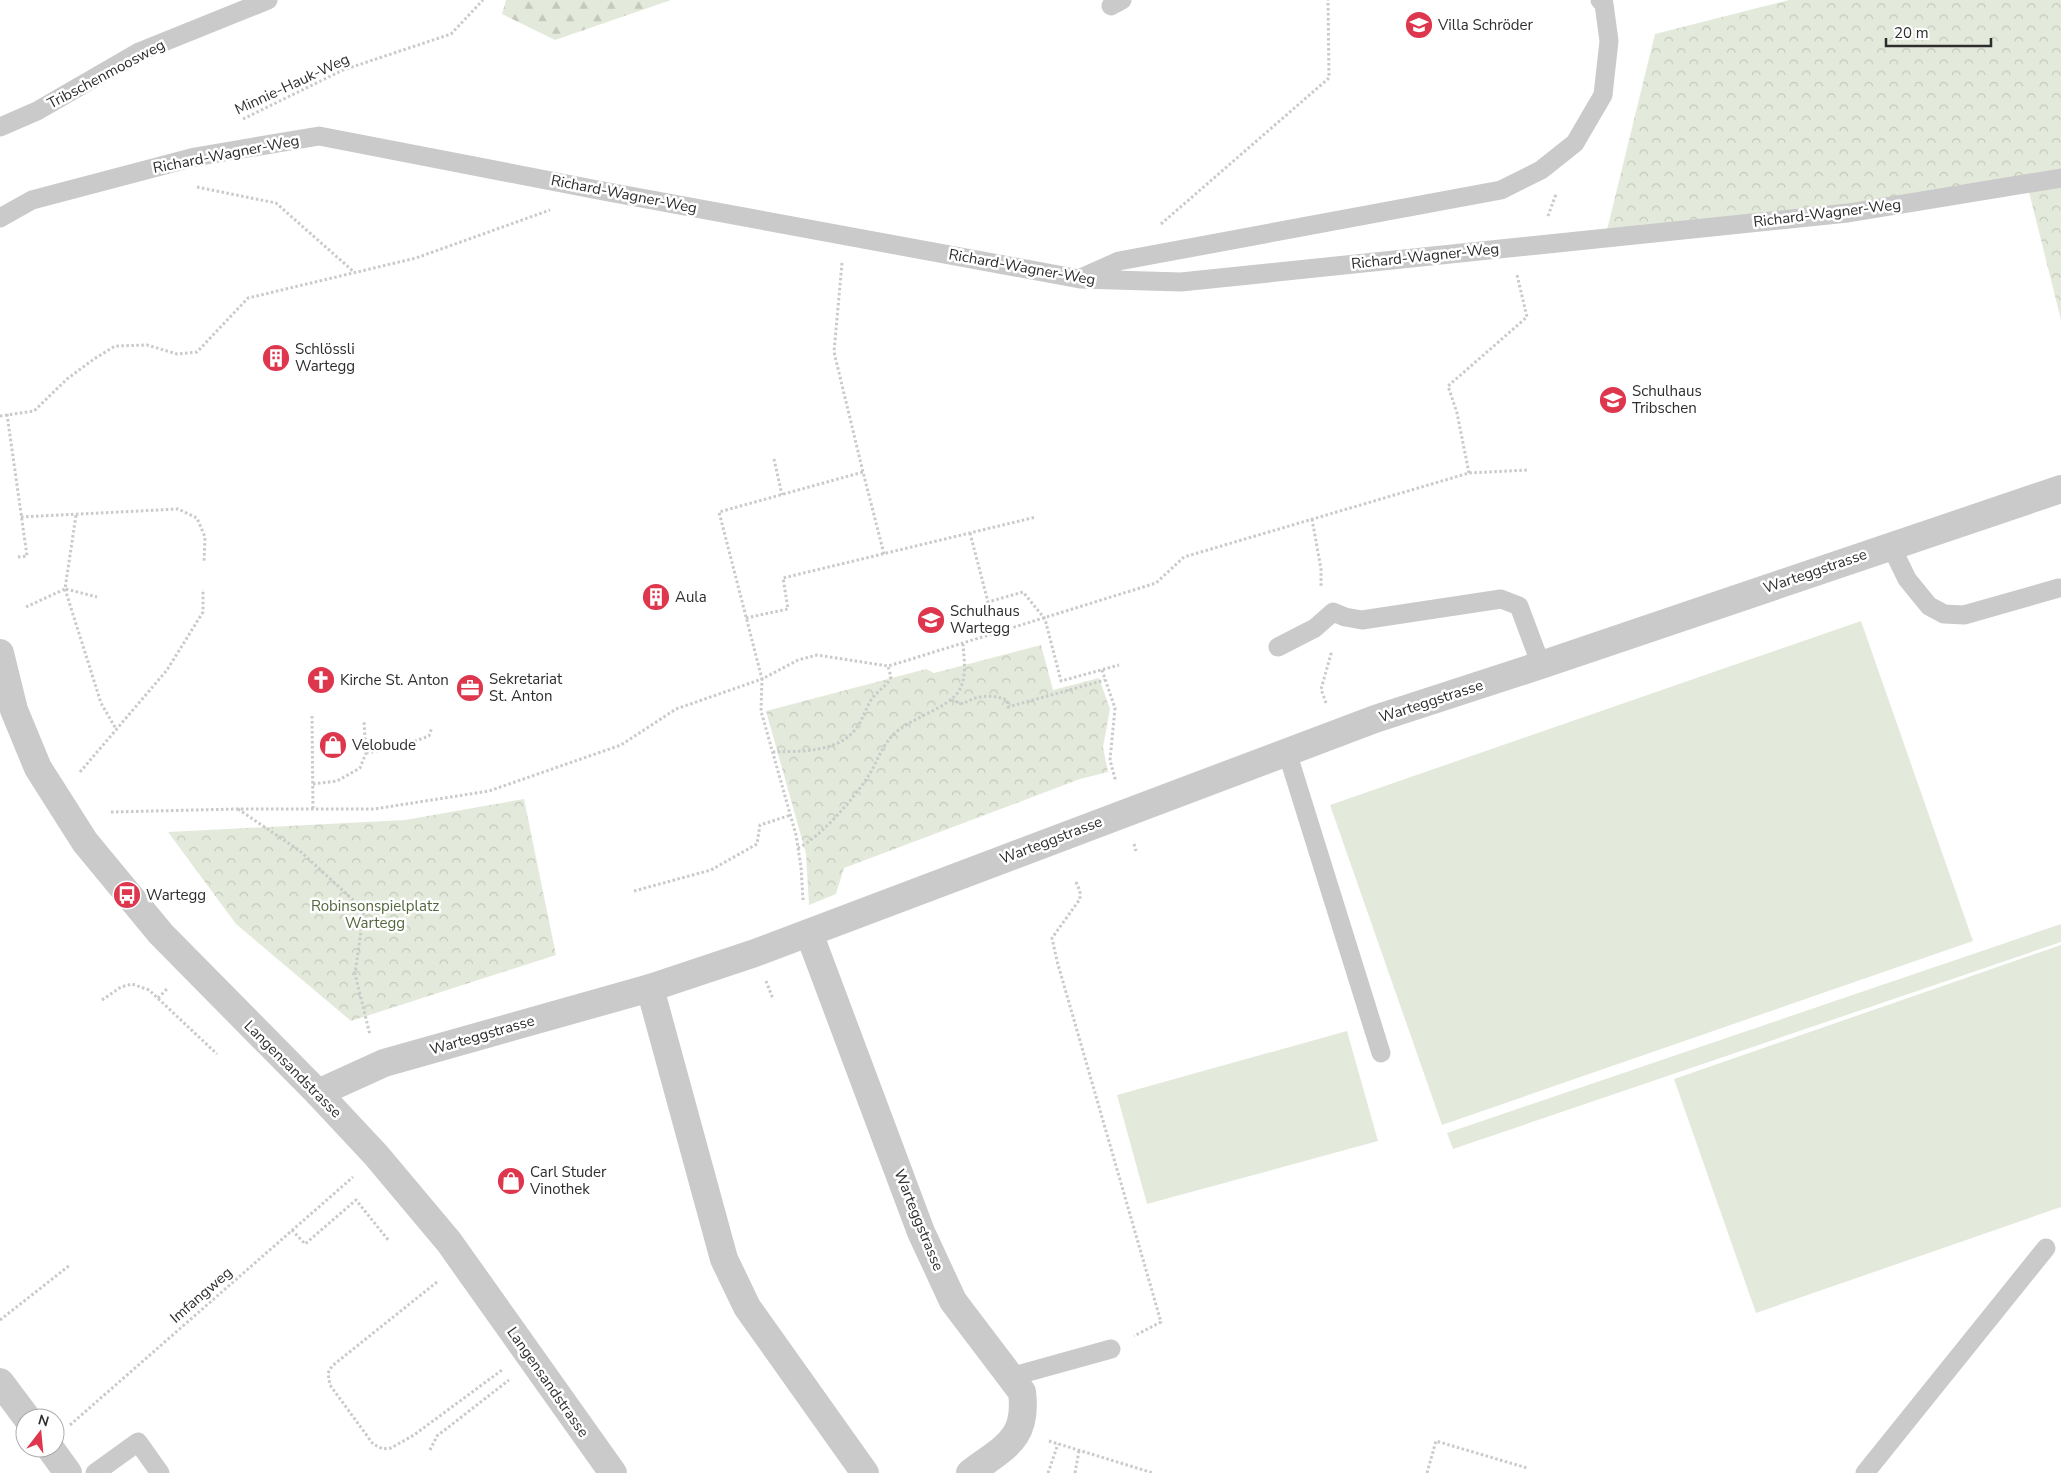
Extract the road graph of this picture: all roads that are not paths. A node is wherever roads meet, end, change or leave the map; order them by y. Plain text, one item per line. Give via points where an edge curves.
1 (268, 0) edge
2 (1600, 0) edge
3 (0, 127) edge
4 (2061, 178) edge
5 (0, 218) edge
6 (1080, 279) junction
7 (2061, 488) edge
8 (1891, 546) junction
9 (2060, 588) dead end
10 (1278, 647) dead end
11 (0, 653) edge
12 (1541, 665) junction
13 (1287, 752) junction
14 (809, 933) junction
15 (650, 988) junction
16 (1381, 1053) dead end
17 (318, 1094) junction
18 (2046, 1248) dead end
19 (1111, 1350) road end
20 (1010, 1376) junction
21 (0, 1382) edge
22 (20, 1408) edge
23 (57, 1458) edge
24 (68, 1473) edge
25 (95, 1473) edge
26 (160, 1473) edge
27 (613, 1473) edge
28 (865, 1473) edge
29 (970, 1473) edge
30 (1865, 1473) edge

1 - 3 lane, Tribschenmoosweg via 139,52 37,111
2 - 6 lane via 1604,4 1609,40 1602,95 1575,143 1541,170 1501,190 1119,261
4 - 6 lane, Richard-Wagner-Weg via 1848,213 1182,282
5 - 6 lane, Richard-Wagner-Weg via 32,200 186,160 319,136
7 - 8 street, Warteggstrasse
8 - 9 lane via 1912,585 1929,606 1944,614 1964,615
8 - 12 street, Warteggstrasse
10 - 12 lane via 1314,628 1328,616 1362,620 1501,599 1519,606
11 - 17 street, Langensandstrasse via 14,710 38,768 85,842 161,934
12 - 13 street, Warteggstrasse via 1375,719
13 - 14 street, Warteggstrasse
13 - 16 lane
14 - 15 street, Warteggstrasse
14 - 20 street, Warteggstrasse via 921,1232 954,1301
15 - 17 street, Warteggstrasse via 384,1063
15 - 28 street via 724,1259 747,1307
17 - 27 street, Langensandstrasse via 376,1155 449,1242
18 - 30 lane
19 - 20 lane
20 - 29 street, Warteggstrasse via 1022,1392 1023,1422 1014,1439
21 - 22 street
23 - 24 street
25 - 26 lane via 138,1442

